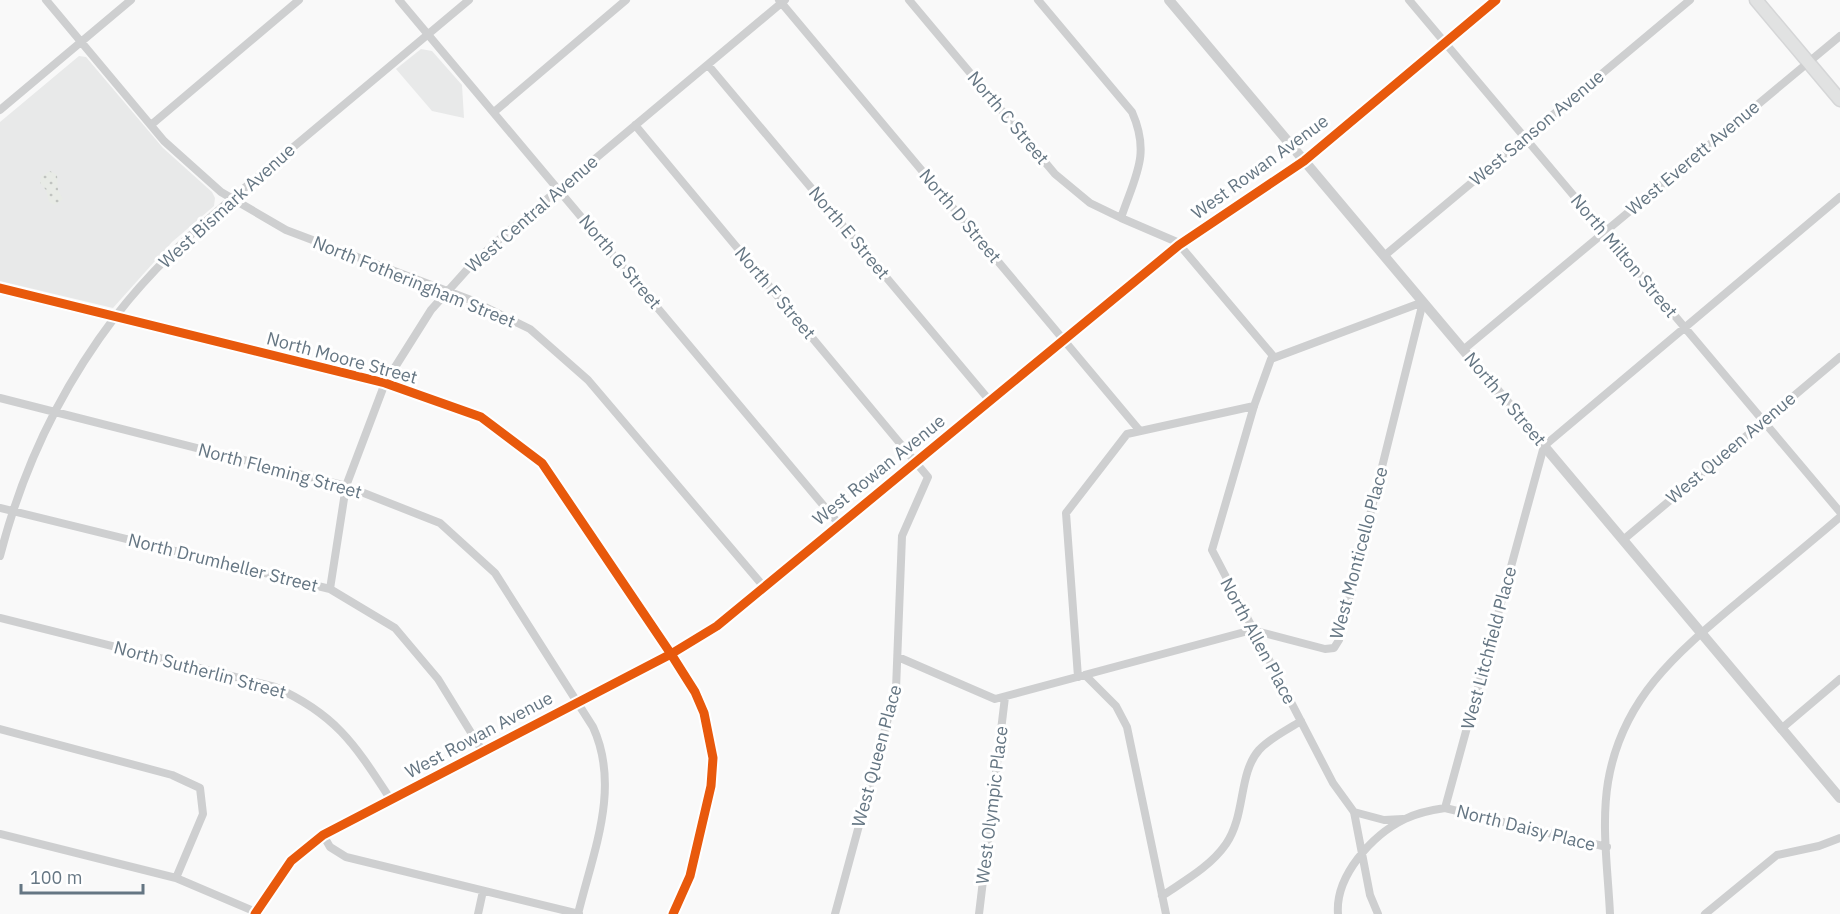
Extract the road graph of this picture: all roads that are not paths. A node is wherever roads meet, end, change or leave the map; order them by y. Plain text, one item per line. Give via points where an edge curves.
1 (46, 0) edge
2 (131, 0) edge
3 (299, 0) edge
4 (399, 0) edge
5 (469, 0) edge
6 (627, 0) edge
7 (909, 0) edge
8 (1038, 0) edge
9 (1169, 0) edge
10 (1409, 0) edge
11 (1496, 0) edge
12 (1690, 0) edge
13 (1756, 0) edge
14 (782, 1) edge
15 (428, 34) junction
16 (1840, 36) edge
17 (81, 42) junction
18 (1446, 42) junction
19 (1808, 62) junction
20 (708, 65) junction
21 (1840, 100) edge
22 (0, 110) edge
23 (494, 112) junction
24 (151, 125) junction
25 (635, 125) junction
26 (1525, 137) junction
27 (1304, 161) junction
28 (559, 189) junction
29 (1840, 197) edge
30 (232, 198) junction
31 (1121, 218) junction
32 (1604, 231) junction
33 (1179, 245) junction
34 (1384, 256) junction
35 (0, 288) edge
36 (446, 292) junction
37 (1423, 302) junction
38 (115, 316) junction
39 (1684, 327) junction
40 (1063, 340) junction
41 (1463, 350) junction
42 (1840, 357) edge
43 (1272, 358) junction
44 (385, 383) junction
45 (0, 398) edge
46 (990, 400) junction
47 (1254, 406) junction
48 (55, 412) junction
49 (1763, 421) junction
50 (1140, 431) junction
51 (1544, 446) junction
52 (915, 461) junction
53 (346, 486) junction
54 (0, 508) edge
55 (11, 511) junction
56 (1840, 512) edge
57 (1840, 517) edge
58 (839, 524) junction
59 (1623, 540) junction
60 (0, 556) edge
61 (764, 587) junction
62 (330, 589) junction
63 (0, 618) edge
64 (1252, 630) junction
65 (1701, 633) junction
66 (671, 654) junction
67 (898, 657) junction
68 (1082, 676) junction
69 (1840, 679) edge
70 (1005, 697) junction
71 (577, 703) junction
72 (1301, 721) junction
73 (0, 729) edge
74 (1782, 729) junction
75 (483, 752) junction
76 (1840, 798) edge
77 (391, 800) junction
78 (1445, 808) junction
79 (1354, 812) junction
80 (1404, 819) junction
81 (0, 834) edge
82 (323, 835) junction
83 (1840, 838) edge
84 (1607, 848) junction
85 (1362, 854) junction
86 (176, 878) junction
87 (483, 891) junction
88 (1162, 896) junction
89 (256, 913) edge
90 (478, 914) edge
91 (578, 914) edge
92 (673, 914) edge
93 (834, 914) edge
94 (979, 914) edge
95 (1166, 914) edge
96 (1338, 914) edge
97 (1378, 914) edge
98 (1610, 914) edge
99 (1705, 914) edge

1 - 17 street, North Fotheringham Street
2 - 17 street
3 - 24 street
4 - 15 street, North G Street
5 - 15 street, West Bismark Avenue
6 - 23 street
7 - 31 street, North C Street via 1055,174 1090,203
8 - 31 street via 1132,112 1141,132 1142,154
9 - 27 street, North A Street
10 - 18 street, North Milton Street
11 - 18 street, West Rowan Avenue
12 - 26 street, West Sanson Avenue
13 - 19 main road
14 - 20 street, West Central Avenue
14 - 40 street, North D Street
15 - 23 street, North G Street
15 - 30 street, West Bismark Avenue
16 - 19 street, West Everett Avenue
17 - 22 street
17 - 24 street, North Fotheringham Street
18 - 26 street, North Milton Street
18 - 27 street, West Rowan Avenue
19 - 21 main road
19 - 32 street, West Everett Avenue
20 - 25 street, West Central Avenue
20 - 46 street, North E Street
23 - 28 street, North G Street
24 - 30 street, North Fotheringham Street via 187,162
25 - 28 street, West Central Avenue
25 - 52 street, North F Street
26 - 32 street, North Milton Street
26 - 34 street, West Sanson Avenue
27 - 33 street, West Rowan Avenue
27 - 34 street, North A Street
28 - 36 street, West Central Avenue via 473,263
28 - 58 street, North G Street
29 - 39 street
30 - 36 street, North Fotheringham Street via 286,230
30 - 38 street, West Bismark Avenue via 184,240
31 - 33 street, North C Street
32 - 39 street, North Milton Street
32 - 41 street, West Everett Avenue
33 - 40 street, West Rowan Avenue
33 - 43 street
34 - 37 street, North A Street
35 - 38 street, North Moore Street
36 - 44 street, West Central Avenue
36 - 61 street, North Fotheringham Street via 530,329 588,380
37 - 41 street, North A Street
37 - 43 street
37 - 64 street, West Monticello Place via 1337,645 1325,649
38 - 44 street, North Moore Street
38 - 48 street, West Bismark Avenue
39 - 49 street, North Milton Street
39 - 51 street
40 - 46 street, West Rowan Avenue
40 - 50 street, North D Street
41 - 51 street, North A Street
42 - 49 street, West Queen Avenue
43 - 47 street, North Allen Place
44 - 53 street, West Central Avenue
44 - 66 street, North Moore Street via 481,417 542,463
45 - 48 street, North Fleming Street
46 - 52 street, West Rowan Avenue
47 - 50 street
47 - 64 street, North Allen Place via 1212,550
48 - 53 street, North Fleming Street
48 - 55 street, West Bismark Avenue
49 - 56 street, North Milton Street
49 - 59 street, West Queen Avenue
50 - 68 street via 1124,436 1065,516
51 - 59 street, North A Street
51 - 78 street, West Litchfield Place
52 - 58 street, West Rowan Avenue
52 - 67 street, West Queen Place via 926,473 928,482 902,536
53 - 62 street, West Central Avenue
53 - 71 street, North Fleming Street via 440,523 495,573
54 - 55 street, North Drumheller Street
55 - 60 street, West Bismark Avenue
55 - 62 street, North Drumheller Street
57 - 65 street
58 - 61 street, West Rowan Avenue
59 - 65 street, North A Street
61 - 66 street, West Rowan Avenue via 717,626
62 - 75 street, North Drumheller Street via 395,628 438,679
63 - 77 street, North Sutherlin Street via 275,687 322,712 338,726
64 - 68 street, West Monticello Place
64 - 72 street, North Allen Place
65 - 74 street, North A Street
65 - 84 street via 1656,677 1625,727 1608,783
66 - 71 street, West Rowan Avenue
66 - 92 street, North Moore Street via 704,713 713,758 711,786 690,876
67 - 70 street via 991,699
67 - 93 street, West Queen Place via 896,689
68 - 70 street, West Monticello Place
68 - 88 street via 1116,706 1127,727
69 - 74 street
70 - 94 street, West Olympic Place
71 - 75 street, West Rowan Avenue
71 - 91 street, North Fleming Street via 601,746 607,786
72 - 79 street, North Allen Place via 1333,783
72 - 88 street via 1270,741 1252,760 1240,814 1226,844 1200,870
73 - 86 street via 172,775 200,788 203,814
74 - 76 street, North A Street
75 - 77 street, West Rowan Avenue
77 - 82 street, West Rowan Avenue
78 - 80 street
78 - 84 street, North Daisy Place
79 - 80 street via 1376,819
79 - 85 street, North Allen Place
80 - 85 street
81 - 86 street
82 - 87 street via 330,848 346,858
82 - 89 street, West Rowan Avenue via 291,861
83 - 99 street via 1777,855
84 - 98 street
85 - 96 street via 1342,886
85 - 97 street, North Allen Place
86 - 89 street
87 - 90 street
87 - 91 street
88 - 95 street

